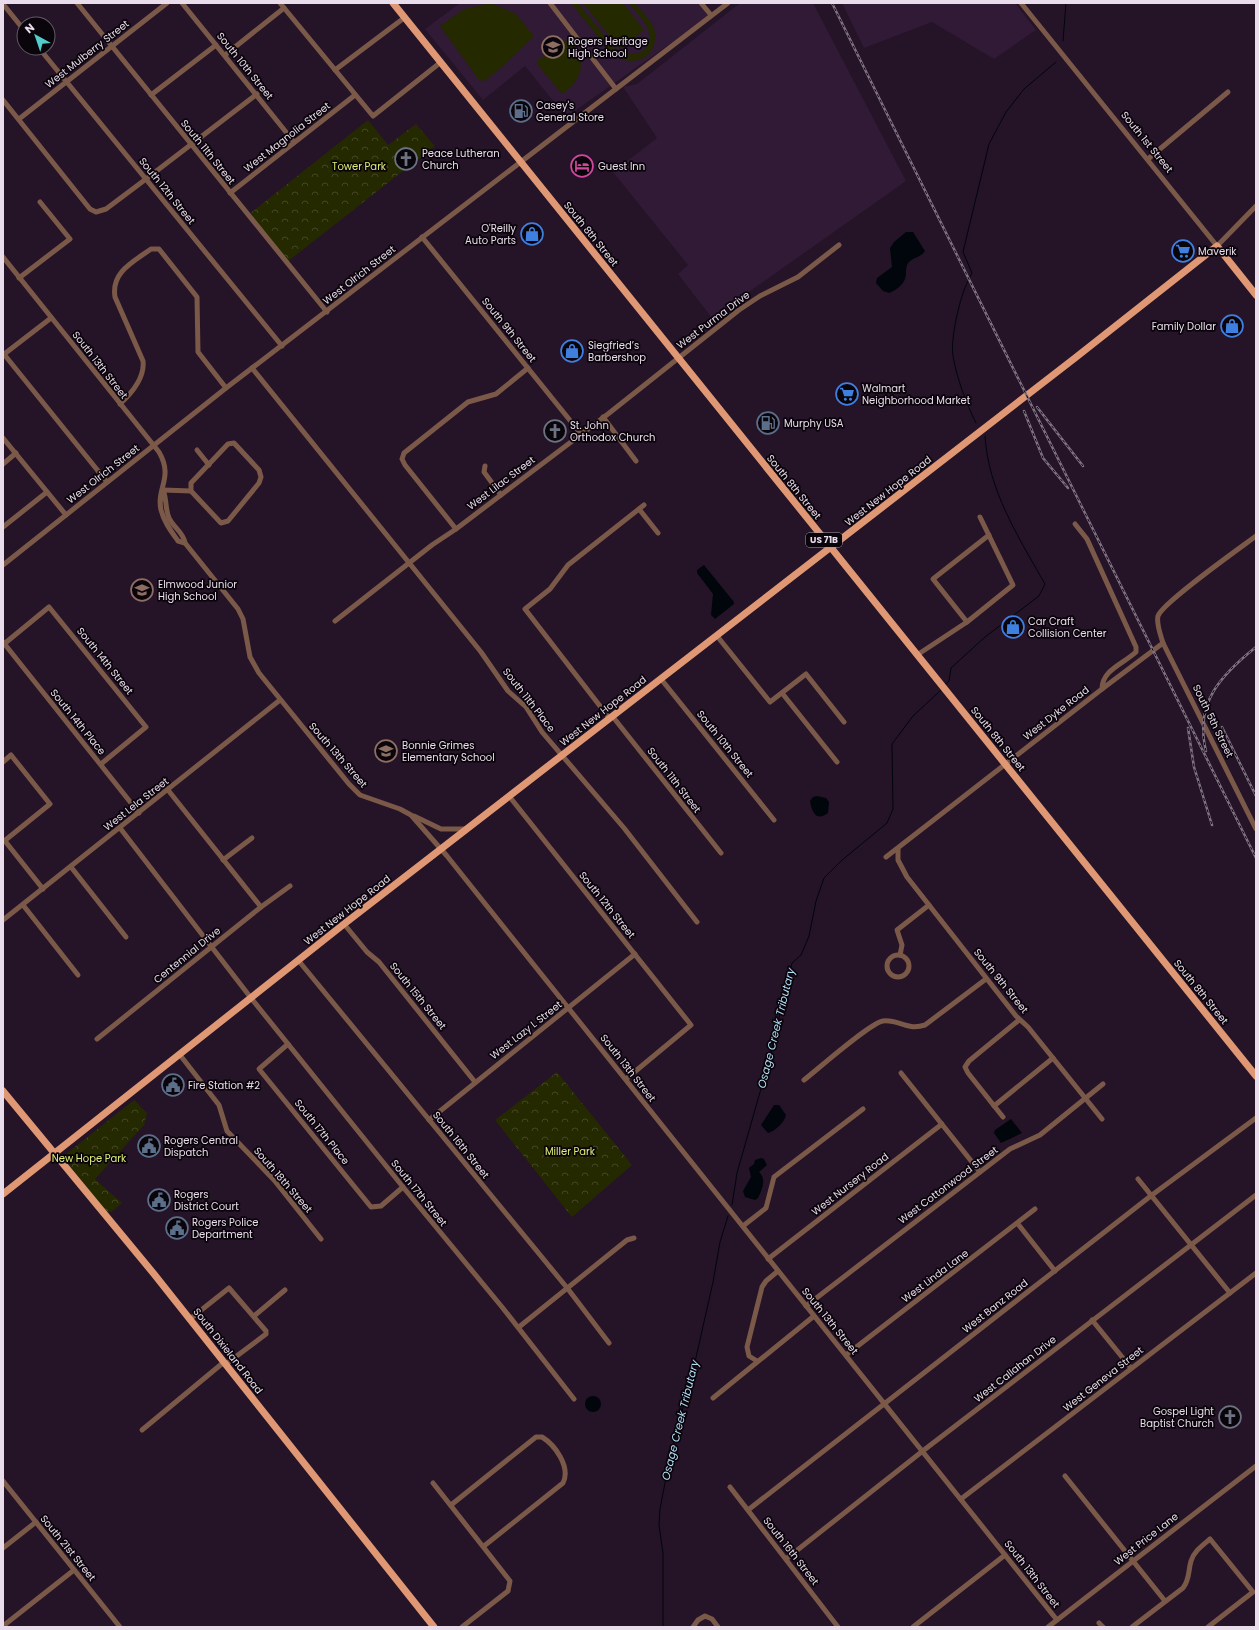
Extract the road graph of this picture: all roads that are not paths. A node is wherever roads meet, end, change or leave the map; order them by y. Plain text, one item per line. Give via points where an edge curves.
1 (77, 3) edge
2 (167, 3) edge
3 (182, 3) edge
4 (280, 3) edge
5 (393, 3) edge
6 (550, 3) edge
7 (701, 3) edge
8 (728, 3) edge
9 (1021, 3) edge
10 (3, 4) edge
11 (284, 8) junction
12 (711, 15) junction
13 (404, 18) junction
14 (16, 20) edge
15 (111, 45) junction
16 (216, 45) junction
17 (225, 55) junction
18 (45, 56) edge
19 (440, 62) junction
20 (335, 70) junction
21 (66, 82) junction
22 (616, 89) junction
23 (1228, 92) dead end
24 (256, 94) junction
25 (151, 95) junction
26 (355, 95) junction
27 (3, 100) edge
28 (19, 119) junction
29 (294, 142) junction
30 (191, 144) junction
31 (1148, 159) junction
32 (520, 162) junction
33 (146, 179) junction
34 (230, 193) junction
35 (40, 202) dead end
36 (1256, 206) edge
37 (422, 237) junction
38 (840, 245) dead end
39 (1217, 246) junction
40 (3, 257) edge
41 (20, 278) junction
42 (1256, 295) edge
43 (326, 312) junction
44 (51, 318) junction
45 (282, 346) junction
46 (3, 354) edge
47 (678, 358) junction
48 (252, 368) junction
49 (528, 368) junction
50 (226, 388) junction
51 (120, 404) junction
52 (604, 418) junction
53 (581, 434) junction
54 (3, 438) edge
55 (154, 445) junction
56 (197, 450) dead end
57 (16, 453) junction
58 (636, 461) dead end
59 (3, 464) edge
60 (209, 464) junction
61 (485, 466) dead end
62 (107, 482) junction
63 (163, 490) junction
64 (191, 491) junction
65 (47, 492) junction
66 (501, 495) junction
67 (66, 515) junction
68 (980, 517) dead end
69 (1076, 524) dead end
70 (3, 526) edge
71 (456, 529) junction
72 (658, 533) dead end
73 (989, 535) junction
74 (1256, 536) edge
75 (831, 548) junction
76 (408, 564) junction
77 (3, 565) edge
78 (335, 621) dead end
79 (967, 622) junction
80 (717, 636) junction
81 (4, 643) edge
82 (1163, 644) junction
83 (917, 655) junction
84 (661, 679) junction
85 (1102, 689) junction
86 (782, 693) junction
87 (280, 700) junction
88 (611, 718) junction
89 (844, 722) dead end
90 (562, 755) junction
91 (3, 762) edge
92 (837, 762) dead end
93 (101, 764) junction
94 (1005, 764) junction
95 (168, 790) junction
96 (509, 796) junction
97 (139, 813) junction
98 (411, 815) junction
99 (774, 820) dead end
100 (120, 828) junction
101 (466, 829) junction
102 (1256, 829) edge
103 (252, 838) dead end
104 (4, 841) edge
105 (440, 849) junction
106 (898, 849) junction
107 (721, 853) dead end
108 (886, 857) dead end
109 (223, 860) junction
110 (71, 867) junction
111 (290, 886) dead end
112 (43, 889) junction
113 (23, 905) junction
114 (929, 905) junction
115 (261, 907) junction
116 (3, 920) edge
117 (697, 922) dead end
118 (344, 924) junction
119 (126, 937) dead end
120 (213, 946) junction
121 (635, 954) junction
122 (900, 955) junction
123 (298, 960) junction
124 (78, 975) dead end
125 (986, 979) junction
126 (251, 998) junction
127 (569, 1008) junction
128 (1019, 1020) junction
129 (97, 1039) dead end
130 (288, 1044) junction
131 (180, 1055) junction
132 (1053, 1058) junction
133 (901, 1073) dead end
134 (1256, 1076) edge
135 (626, 1079) junction
136 (804, 1080) dead end
137 (475, 1082) junction
138 (1103, 1084) dead end
139 (3, 1091) edge
140 (1085, 1098) junction
141 (994, 1106) junction
142 (863, 1110) dead end
143 (1003, 1117) dead end
144 (1256, 1118) edge
145 (1102, 1119) dead end
146 (429, 1120) junction
147 (942, 1124) junction
148 (54, 1155) junction
149 (980, 1172) junction
150 (1138, 1179) dead end
151 (403, 1187) junction
152 (3, 1194) edge
153 (1152, 1195) junction
154 (1256, 1195) edge
155 (1035, 1210) dead end
156 (1018, 1224) junction
157 (743, 1226) junction
158 (634, 1238) dead end
159 (321, 1239) dead end
160 (1192, 1244) junction
161 (768, 1259) junction
162 (778, 1271) junction
163 (1055, 1271) junction
164 (1256, 1273) edge
165 (285, 1290) dead end
166 (568, 1290) junction
167 (1230, 1293) junction
168 (806, 1306) junction
169 (254, 1316) junction
170 (814, 1316) junction
171 (190, 1319) junction
172 (1092, 1320) junction
173 (519, 1328) junction
174 (609, 1343) dead end
175 (846, 1355) junction
176 (757, 1361) junction
177 (225, 1363) junction
178 (1131, 1368) junction
179 (713, 1398) dead end
180 (574, 1399) dead end
181 (884, 1403) junction
182 (142, 1430) dead end
183 (922, 1452) junction
184 (1256, 1466) edge
185 (1065, 1476) dead end
186 (3, 1481) edge
187 (433, 1483) dead end
188 (730, 1487) dead end
189 (961, 1499) junction
190 (451, 1505) junction
191 (748, 1510) junction
192 (36, 1522) junction
193 (484, 1546) junction
194 (3, 1548) edge
195 (1005, 1555) junction
196 (786, 1559) junction
197 (1134, 1560) junction
198 (74, 1570) junction
199 (1165, 1601) junction
200 (1057, 1620) junction
201 (4, 1624) edge
202 (120, 1627) edge
203 (434, 1627) edge
204 (462, 1627) edge
205 (693, 1627) edge
206 (718, 1627) edge
207 (838, 1627) edge
208 (913, 1627) edge
209 (1048, 1627) edge
210 (1132, 1627) edge
211 (1208, 1627) edge

1 - 15 street, South 11th Street
2 - 15 street, West Mulberry Street
3 - 16 street, South 10th Street
4 - 11 street
5 - 13 main road, South 8th Street / US 71B
6 - 22 street
7 - 12 street
8 - 12 street, West Olrich Street
9 - 31 street, South 1st Street
10 - 14 street
11 - 17 street
11 - 20 street
12 - 22 street, West Olrich Street
13 - 19 main road, South 8th Street / US 71B
13 - 20 street
15 - 21 street, West Mulberry Street
15 - 25 street, South 11th Street
16 - 17 street, South 10th Street
16 - 25 street
17 - 24 street, South 10th Street
18 - 21 street, South 12th Street
19 - 26 street via 373,116
19 - 32 main road, South 8th Street / US 71B
20 - 26 street
21 - 28 street, West Mulberry Street
21 - 33 street, South 12th Street
22 - 32 street, West Olrich Street
23 - 31 street
24 - 29 street, South 10th Street
24 - 30 street
25 - 30 street, South 11th Street
26 - 29 street, West Magnolia Street
27 - 28 street
28 - 33 street via 90,209 96,212
29 - 34 street, West Magnolia Street
30 - 33 street
30 - 34 street, South 11th Street
31 - 39 street, South 1st Street
32 - 37 street, West Olrich Street
32 - 47 main road, South 8th Street / US 71B
33 - 45 street, South 12th Street
34 - 43 street, South 11th Street
35 - 41 street via 70,239
36 - 39 street
37 - 43 street, West Olrich Street
37 - 49 street, South 9th Street
38 - 47 street, West Purma Drive via 798,277 749,303
39 - 42 main road, South 1st Street
39 - 75 main road, West New Hope Road
40 - 41 street, South 13th Street
41 - 44 street, South 13th Street
43 - 45 street, West Olrich Street
44 - 46 street
44 - 51 street, South 13th Street
45 - 48 street, West Olrich Street
46 - 62 street
47 - 52 street, West Lilac Street
47 - 75 main road, South 8th Street / US 71B
48 - 50 street, West Olrich Street
48 - 76 street, South 11th Place
49 - 53 street, South 9th Street
49 - 71 street via 496,394 468,402 404,453 402,459 405,465
50 - 51 street via 198,352 197,297 159,249 151,248 121,272 113,287 144,369 136,385
50 - 55 street, West Olrich Street
51 - 55 street, South 13th Street
52 - 53 street, West Lilac Street
52 - 58 street
53 - 66 street, West Lilac Street
54 - 57 street
55 - 62 street, West Olrich Street
55 - 63 street, South 13th Street via 166,469
56 - 60 street
57 - 59 street
57 - 65 street
60 - 64 street via 191,483
60 - 64 street via 228,444 234,443 259,470 260,483 228,521 221,523
61 - 66 street via 484,472
62 - 67 street, West Olrich Street
63 - 64 street
63 - 87 street, South 13th Street via 161,509 166,525 178,541 185,542 238,609 243,619 254,665
65 - 67 street
65 - 70 street
66 - 71 street, West Lilac Street
67 - 77 street, West Olrich Street
68 - 73 street
69 - 85 street via 1087,539 1136,647 1136,652 1107,674 1102,681
71 - 76 street, West Lilac Street via 432,544
72 - 88 street, South 11th Street via 642,507 568,565 550,589 525,609
73 - 79 street via 1013,585
73 - 79 street via 933,579
74 - 82 street, South 5th Street via 1158,614
75 - 80 main road, West New Hope Road
75 - 83 main road, South 8th Street / US 71B
76 - 78 street, West Lilac Street
76 - 90 street, South 11th Place via 481,652 508,691 526,707 542,732
79 - 83 street
80 - 84 main road, West New Hope Road
80 - 86 street via 770,702
81 - 93 street, South 14th Place
81 - 93 street, South 14th Street via 49,606 146,727
82 - 85 street, West Dyke Road
82 - 102 street, South 5th Street
83 - 94 main road, South 8th Street / US 71B
84 - 88 main road, West New Hope Road
84 - 99 street, South 10th Street
85 - 94 street, West Dyke Road
86 - 89 street via 806,674
86 - 92 street
87 - 95 street, West Lela Street
87 - 98 street, South 13th Street via 360,795
88 - 90 main road, West New Hope Road
88 - 107 street, South 11th Street
90 - 96 main road, West New Hope Road
90 - 117 street, South 11th Place via 624,828
91 - 104 street via 11,755 50,804
93 - 97 street, South 14th Place
94 - 106 street, West Dyke Road
94 - 134 main road, South 8th Street / US 71B
95 - 97 street, West Lela Street
95 - 109 street
96 - 101 main road, West New Hope Road
96 - 121 street, South 12th Street
97 - 100 street, West Lela Street
98 - 101 street via 441,829
98 - 105 street, South 13th Street
100 - 110 street, West Lela Street
100 - 120 street
101 - 105 main road, West New Hope Road
103 - 109 street
104 - 112 street
105 - 118 main road, West New Hope Road
105 - 127 street, South 13th Street via 472,885
106 - 108 street, West Dyke Road
106 - 114 street, South 9th Street via 898,860 907,877
109 - 115 street
110 - 112 street, West Lela Street
110 - 119 street
111 - 115 street, Centennial Drive
112 - 113 street, West Lela Street
113 - 116 street, West Lela Street
113 - 124 street
114 - 122 street via 896,930 902,945
114 - 125 street, South 9th Street
115 - 120 street, Centennial Drive
118 - 123 main road, West New Hope Road
118 - 137 street, South 15th Street via 367,952 379,962
120 - 126 street
120 - 129 street, Centennial Drive
121 - 127 street, West Lazy L Street
121 - 135 street, South 12th Street via 691,1025
122 - 122 street via 894,956 887,963 888,972 896,978 903,976 909,968 908,961
123 - 126 main road, West New Hope Road
123 - 146 street, South 16th Street
125 - 128 street, South 9th Street
125 - 136 street via 925,1025 915,1028 892,1021 876,1024
126 - 130 street, South 17th Street
126 - 131 main road, West New Hope Road
127 - 135 street, South 13th Street
127 - 137 street, West Lazy L Street
128 - 132 street, South 9th Street via 1028,1027
128 - 141 street via 965,1067
130 - 151 street, South 17th Street
130 - 151 street, South 17th Place via 259,1069 371,1207 381,1206
131 - 148 main road, West New Hope Road
131 - 159 street, South 18th Street via 219,1105 227,1131 274,1180
132 - 140 street, South 9th Street
132 - 141 street
133 - 147 street
135 - 157 street, South 13th Street
137 - 146 street, West Lazy L Street
138 - 140 street, West Cottonwood Street
139 - 148 main road, South Dixieland Road
140 - 145 street, South 9th Street
140 - 149 street, West Cottonwood Street via 1040,1135 1016,1145
141 - 143 street
142 - 157 street via 774,1177 766,1208
144 - 153 street, West Banz Road
146 - 166 street, South 16th Street
147 - 149 street
147 - 161 street, West Nursery Road
148 - 152 main road, West New Hope Road
148 - 171 main road, South Dixieland Road
149 - 168 street, West Cottonwood Street
150 - 153 street
151 - 173 street, South 17th Street
153 - 160 street
153 - 163 street, West Banz Road
154 - 160 street, West Callahan Drive
155 - 156 street, West Linda Lane
156 - 163 street
156 - 175 street, West Linda Lane
157 - 161 street, South 13th Street
158 - 166 street via 627,1240
160 - 167 street
160 - 172 street, West Callahan Drive
161 - 162 street, South 13th Street
162 - 168 street, South 13th Street
162 - 176 street via 762,1287 747,1347 749,1356
163 - 181 street, West Banz Road
164 - 167 street, West Geneva Street
165 - 169 street
166 - 173 street
166 - 174 street, South 16th Street
167 - 178 street, West Geneva Street
168 - 170 street, South 13th Street
169 - 171 street via 229,1288
169 - 177 street via 266,1334
170 - 175 street, South 13th Street
170 - 176 street
171 - 177 main road, South Dixieland Road
172 - 178 street
172 - 183 street, West Callahan Drive
173 - 180 street, South 17th Street
175 - 181 street, South 13th Street
176 - 179 street
177 - 182 street
177 - 203 main road, South Dixieland Road
178 - 189 street, West Geneva Street
181 - 183 street, South 13th Street
181 - 191 street, West Banz Road
183 - 189 street, South 13th Street
183 - 196 street, West Callahan Drive
184 - 197 street, West Price Lane
185 - 197 street
186 - 192 street, South 21st Street
187 - 190 street
188 - 191 street, South 16th Street
189 - 195 street, South 13th Street
190 - 193 street
190 - 193 street via 536,1437 542,1437 563,1462 566,1472 560,1486
191 - 196 street, South 16th Street
192 - 194 street
192 - 198 street, South 21st Street
193 - 204 street via 509,1578 510,1586 508,1591
195 - 200 street, South 13th Street
195 - 208 street
196 - 207 street, South 16th Street
197 - 199 street
197 - 200 street, West Price Lane
198 - 201 street
198 - 202 street, South 21st Street
199 - 210 street
199 - 211 street via 1183,1588 1188,1581 1191,1561 1196,1552 1210,1539 1253,1592
200 - 209 street, West Price Lane
205 - 206 street via 705,1616 712,1619

